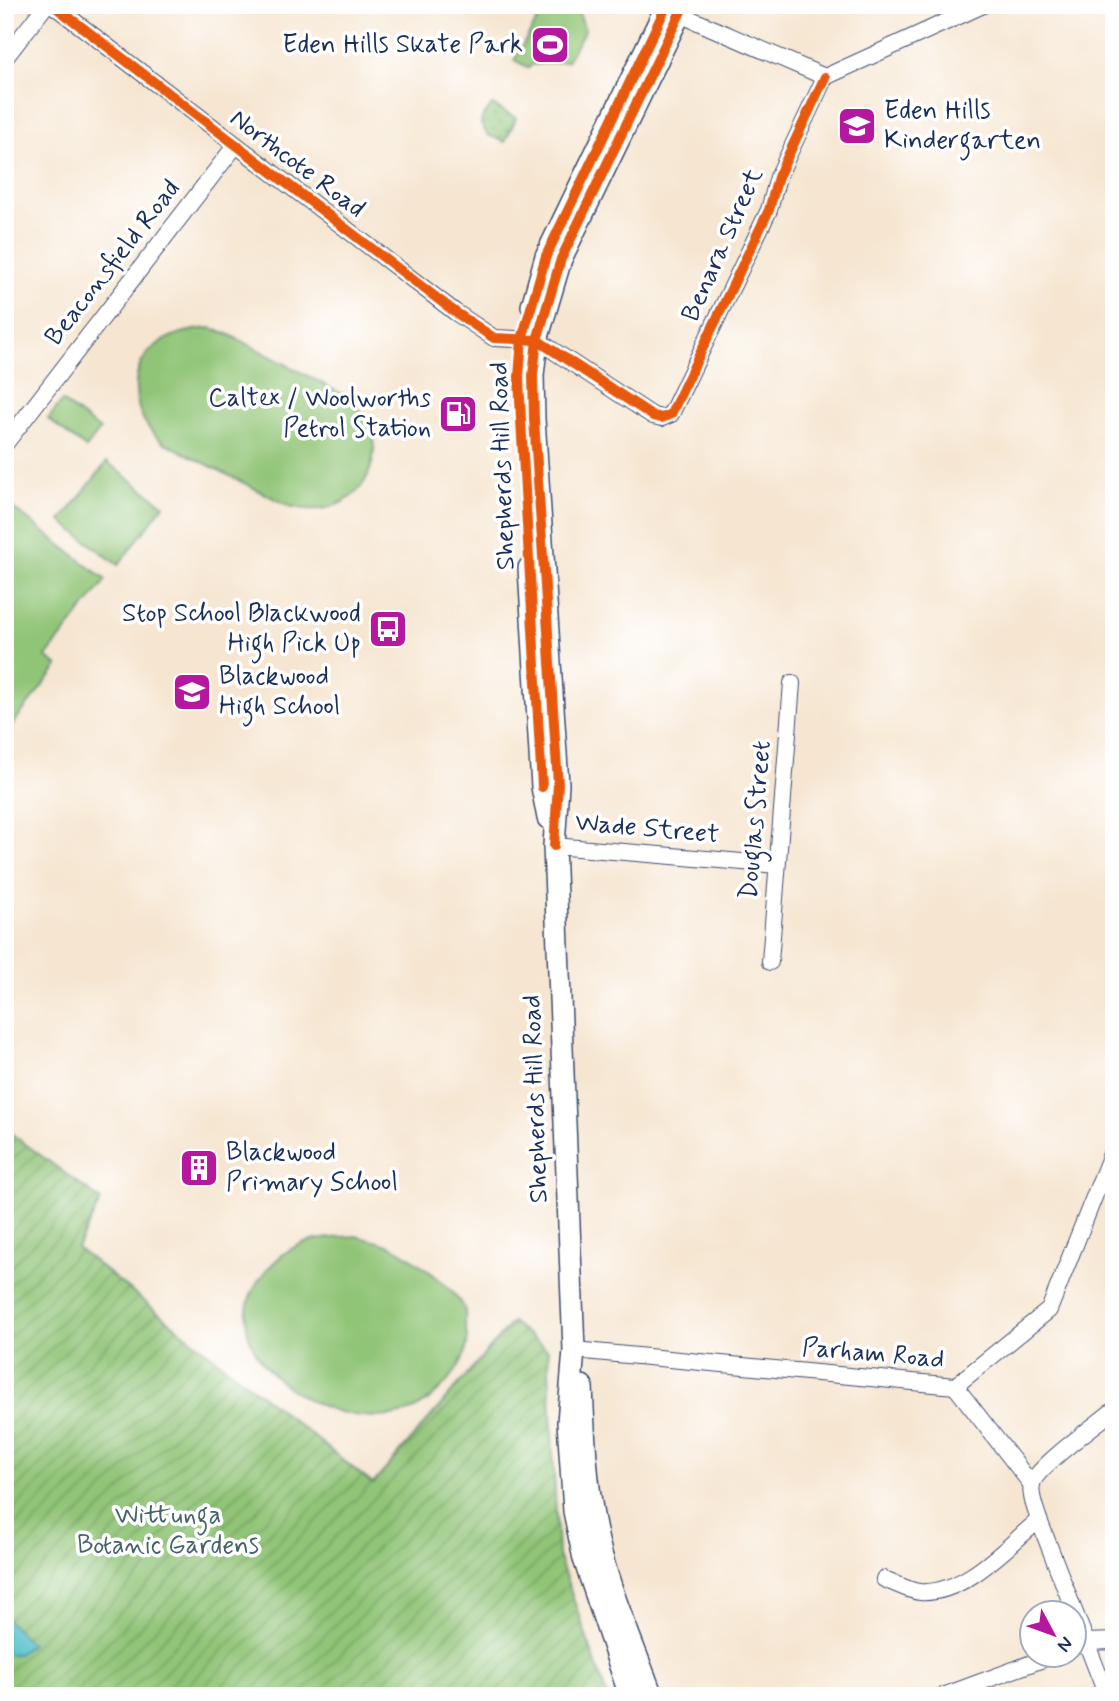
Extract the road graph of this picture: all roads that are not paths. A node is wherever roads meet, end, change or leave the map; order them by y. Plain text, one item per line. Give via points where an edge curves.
1 (46, 5) edge
2 (53, 5) edge
3 (983, 5) edge
4 (674, 8) edge
5 (5, 58) edge
6 (825, 77) junction
7 (235, 146) junction
8 (529, 340) junction
9 (5, 444) edge
10 (792, 683) dead end
11 (554, 846) junction
12 (777, 865) junction
13 (769, 961) dead end
14 (1114, 1147) edge
15 (574, 1350) junction
16 (955, 1386) junction
17 (1114, 1410) edge
18 (1031, 1485) junction
19 (1039, 1520) junction
20 (884, 1580) dead end
21 (1065, 1600) edge
22 (1114, 1642) edge
23 (1088, 1644) edge
24 (1088, 1660) edge
25 (1018, 1668) edge
26 (630, 1696) edge
27 (652, 1696) edge
28 (943, 1696) edge
29 (1107, 1696) edge

1 - 5 street
2 - 7 street, Northcote Road
3 - 6 street
4 - 6 street
4 - 8 main road, Shepherds Hill Road via 546,256
6 - 8 street, Benara Street via 778,177 769,211 671,414 653,416
7 - 8 street, Northcote Road via 494,338
7 - 9 street, Beaconsfield Road
8 - 11 main road, Shepherds Hill Road via 519,377 521,420 541,774
10 - 12 street, Douglas Street
11 - 12 street, Wade Street
11 - 15 main road, Shepherds Hill Road
12 - 13 street, Douglas Street
14 - 16 street, Parham Road via 1049,1310
15 - 16 street, Parham Road
15 - 26 main road, Shepherds Hill Road via 568,1422 574,1511 587,1570
15 - 27 main road, Shepherds Hill Road via 582,1385 595,1529
16 - 18 street
17 - 18 street via 1040,1471
18 - 19 street
19 - 20 street via 966,1581 920,1592
19 - 21 street
22 - 23 street
24 - 29 street
25 - 28 street

